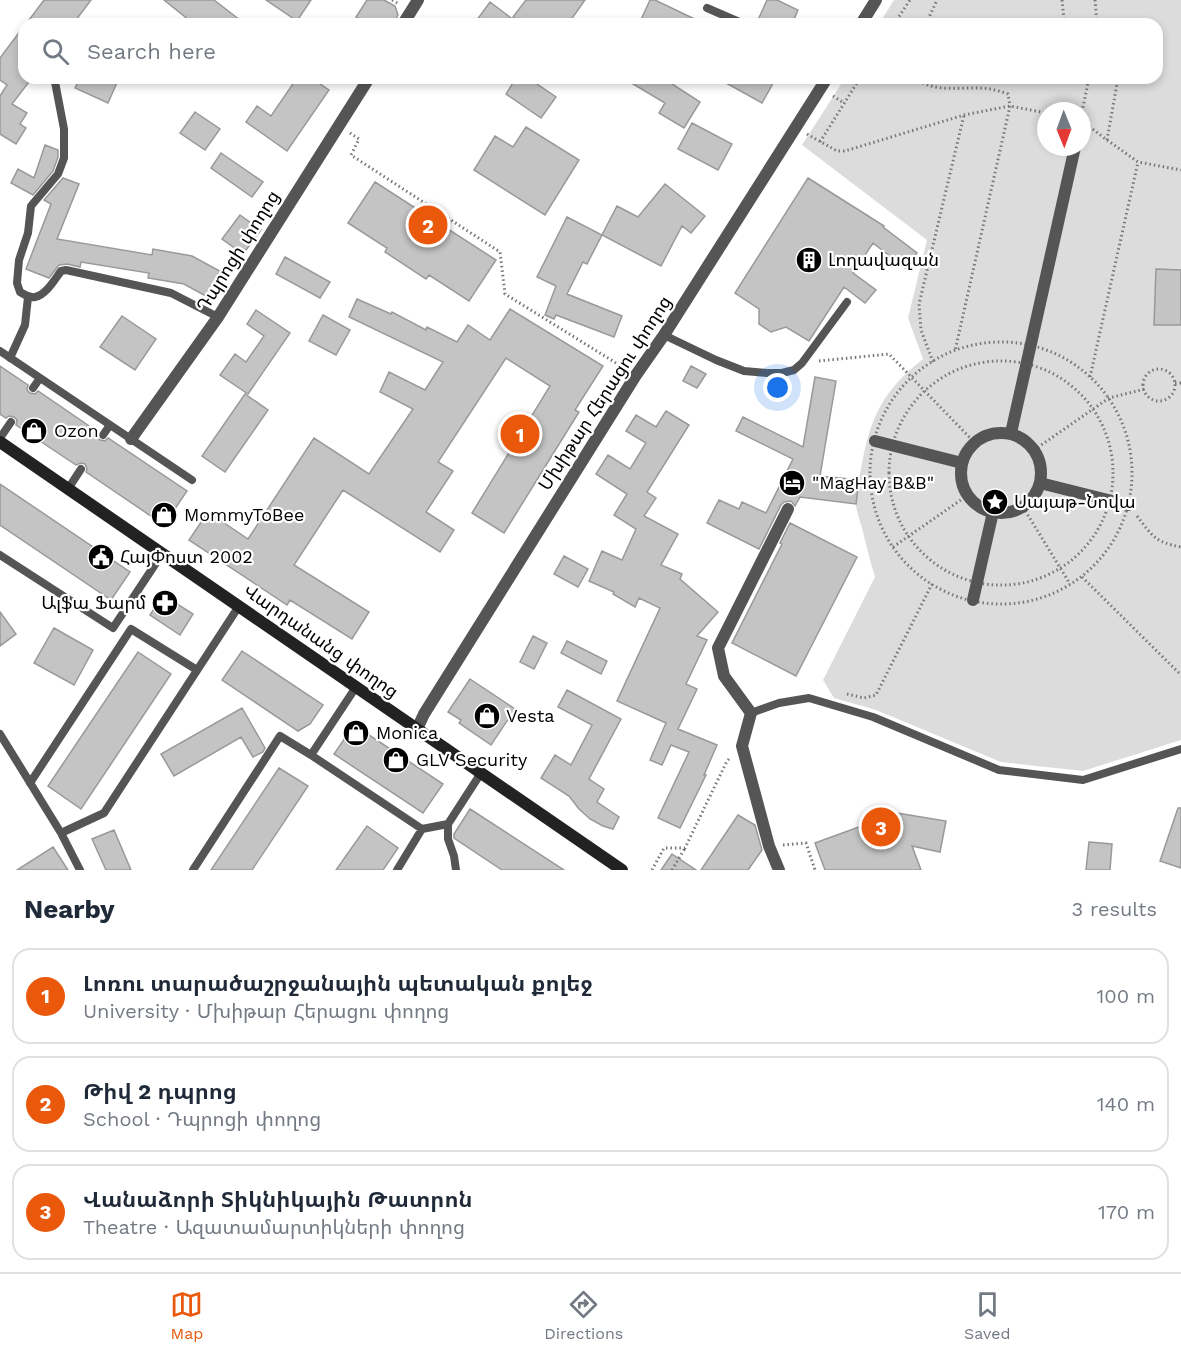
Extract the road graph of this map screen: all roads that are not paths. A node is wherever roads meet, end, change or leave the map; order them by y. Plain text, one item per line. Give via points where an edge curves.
1 (418, 0) edge
2 (876, 0) edge
3 (707, 8) dead end
4 (407, 18) edge
5 (730, 18) edge
6 (865, 18) edge
7 (55, 84) edge
8 (365, 84) edge
9 (823, 84) edge
10 (1072, 156) edge
11 (28, 297) junction
12 (847, 302) dead end
13 (218, 317) junction
14 (664, 335) junction
15 (0, 351) edge
16 (10, 358) junction
17 (40, 378) junction
18 (33, 388) dead end
19 (11, 422) dead end
20 (110, 425) junction
21 (1011, 433) junction
22 (103, 435) dead end
23 (131, 439) junction
24 (0, 440) edge
25 (875, 441) road end
26 (962, 463) junction
27 (81, 469) dead end
28 (192, 480) dead end
29 (1040, 483) junction
30 (68, 489) junction
31 (1128, 505) road end
32 (789, 509) dead end
33 (993, 512) junction
34 (162, 554) junction
35 (0, 555) edge
36 (973, 600) road end
37 (238, 606) junction
38 (197, 670) junction
39 (356, 687) junction
40 (751, 713) junction
41 (417, 729) junction
42 (0, 734) edge
43 (1181, 749) edge
44 (311, 755) junction
45 (481, 773) junction
46 (30, 783) junction
47 (448, 824) junction
48 (422, 830) junction
49 (61, 833) junction
50 (80, 870) edge
51 (193, 870) edge
52 (397, 870) edge
53 (456, 870) edge
54 (622, 870) edge
55 (779, 870) edge

1 - 4 street
2 - 6 street
3 - 5 lane
7 - 11 lane via 64,129 64,158 58,174 31,206 17,276 20,292
8 - 13 street, Դպրոցի փողոց
9 - 14 street, Մխիթար Հերացու փողոց
10 - 21 street
11 - 13 lane via 44,292 66,270 171,293
11 - 16 lane via 25,325
12 - 14 lane via 802,363 782,373 744,371
13 - 23 street, Դպրոցի փողոց
14 - 41 street, Մխիթար Հերացու փողոց
15 - 16 lane
16 - 17 lane
17 - 18 lane
17 - 20 lane
19 - 24 lane
20 - 22 lane
20 - 23 lane
21 - 26 street via 989,434 974,442
21 - 29 street via 1022,438 1037,454
23 - 28 lane
24 - 30 street, Վարդանանց փողոց
25 - 26 street
26 - 33 street via 964,489 980,507
27 - 30 lane
29 - 31 street
29 - 33 street via 1023,507 1013,512
30 - 34 street, Վարդանանց փողոց
32 - 40 street via 718,648 724,676
33 - 36 street
34 - 35 lane via 113,628
34 - 37 street, Վարդանանց փողոց
37 - 38 lane
37 - 39 street, Վարդանանց փողոց
38 - 46 lane via 130,629
38 - 49 lane via 104,813
39 - 41 street, Վարդանանց փողոց
39 - 44 lane
40 - 43 lane via 809,698 873,717 999,770 1083,780
40 - 55 street via 742,746
41 - 45 street, Վարդանանց փողոց
42 - 46 lane
44 - 48 lane
44 - 51 lane via 280,736
45 - 47 lane
45 - 54 street, Վարդանանց փողոց
46 - 49 lane
47 - 48 lane
47 - 53 lane
48 - 52 lane
49 - 50 lane

